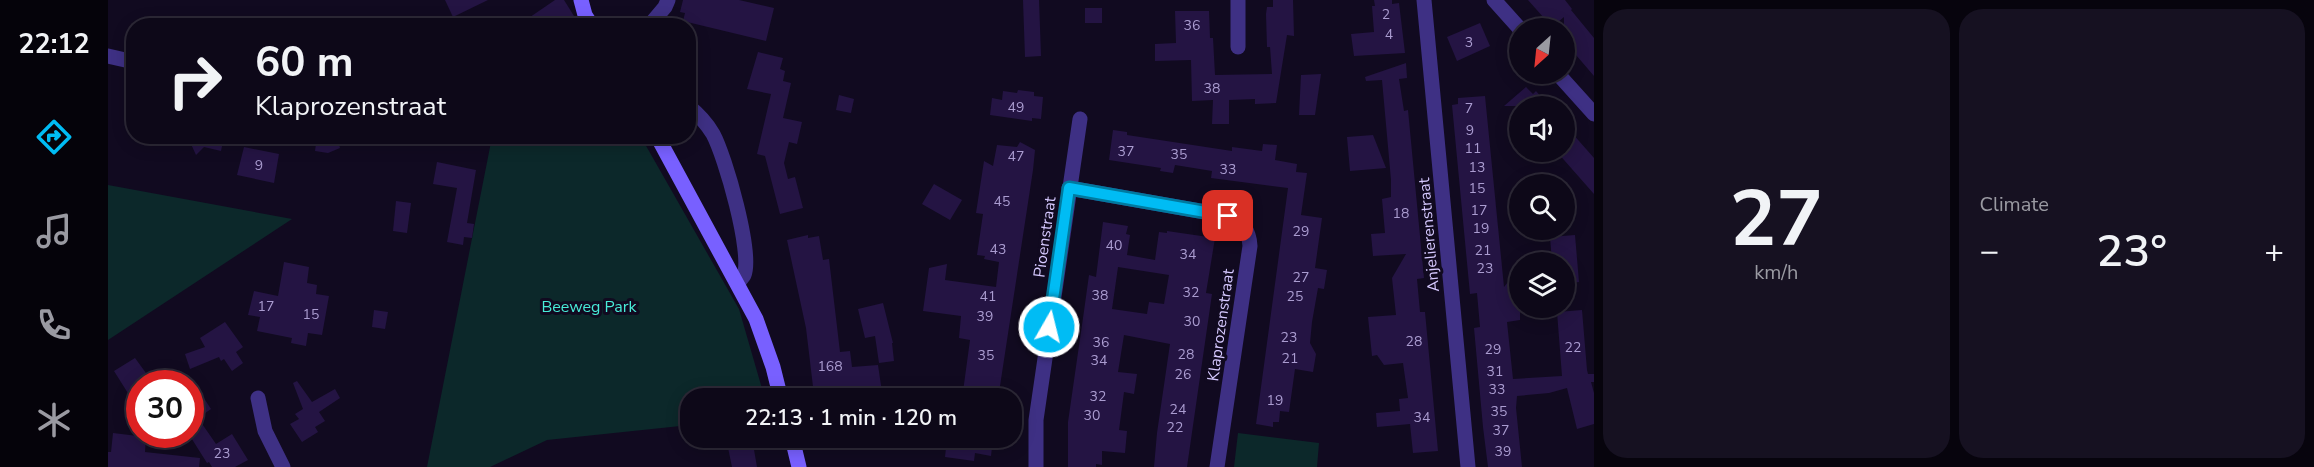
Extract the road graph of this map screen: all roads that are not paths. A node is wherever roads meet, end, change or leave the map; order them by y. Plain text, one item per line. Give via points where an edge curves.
1 (581, 0) edge
2 (668, 0) edge
3 (1238, 0) edge
4 (1424, 0) edge
5 (1494, 0) edge
6 (587, 18) edge
7 (656, 18) edge
8 (1510, 18) edge
9 (1238, 47) dead end
10 (108, 56) edge
11 (126, 60) edge
12 (1567, 84) edge
13 (1594, 114) edge
14 (696, 115) edge
15 (1080, 119) dead end
16 (661, 144) edge
17 (1069, 188) junction
18 (738, 283) junction
19 (779, 388) edge
20 (258, 398) dead end
21 (794, 448) edge
22 (283, 467) edge
23 (799, 467) edge
24 (1036, 467) edge
25 (1217, 467) edge
26 (1468, 467) edge

1 - 6 street
2 - 7 street
3 - 9 street
4 - 26 street, Anjelierenstraat
5 - 8 street
10 - 11 street
12 - 13 street
14 - 18 street via 713,134 732,188 745,266
15 - 17 street, Pioenstraat
16 - 18 street
17 - 24 street, Pioenstraat via 1036,420
17 - 25 street, Klaprozenstraat via 1228,216 1240,221 1249,232
18 - 19 street via 756,319
20 - 22 street via 265,430
21 - 23 street

